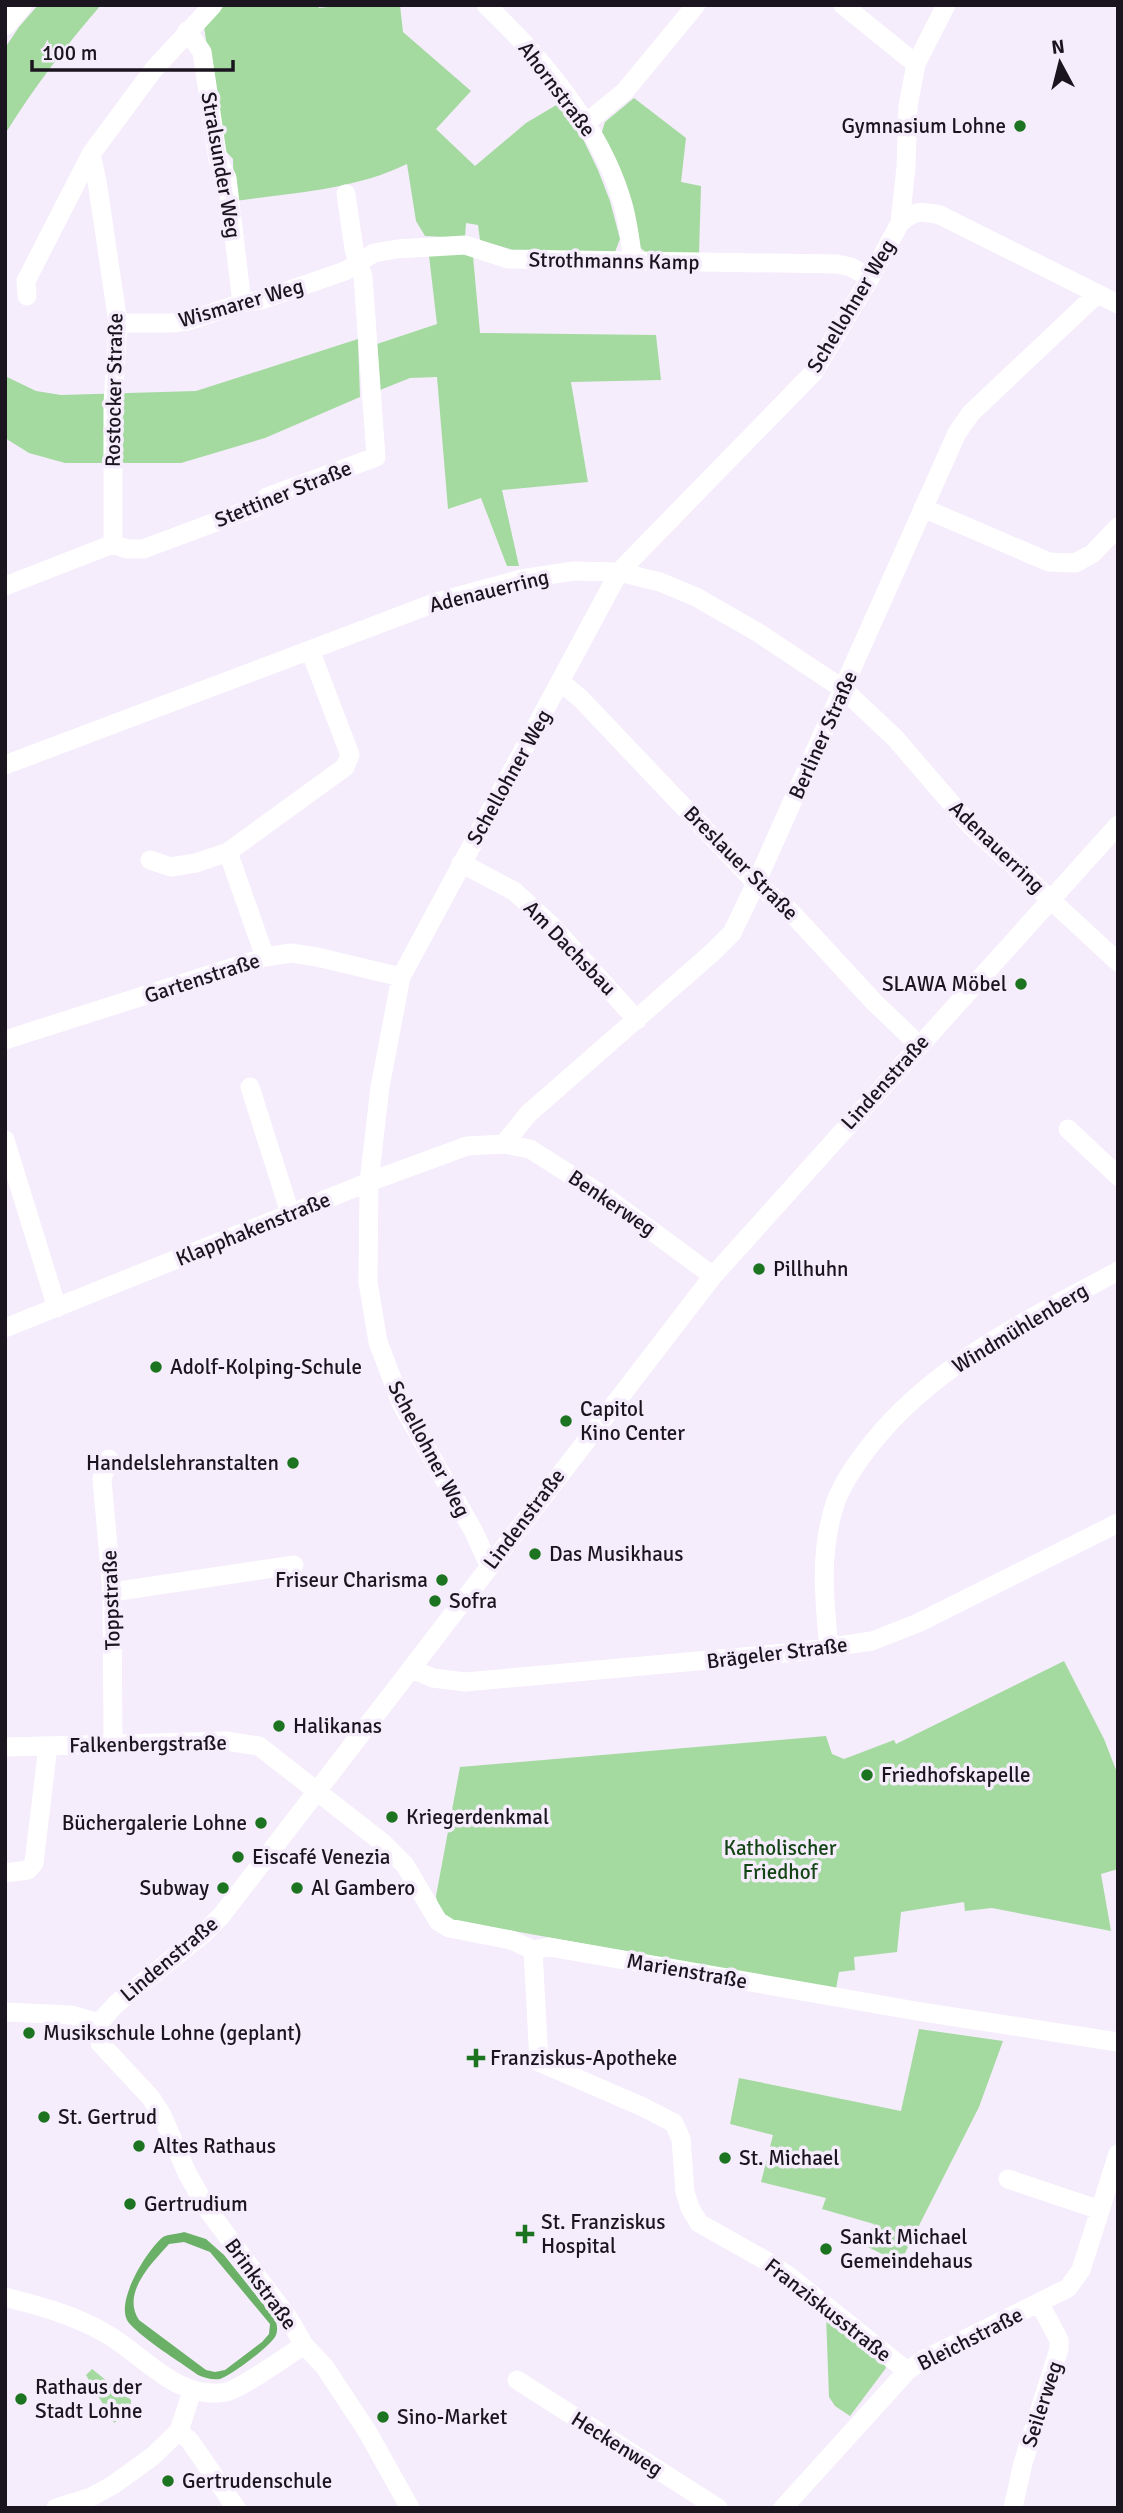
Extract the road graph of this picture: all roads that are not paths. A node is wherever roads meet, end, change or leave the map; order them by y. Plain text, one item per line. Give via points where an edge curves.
1 (20, 5) edge
2 (214, 5) edge
3 (696, 5) edge
4 (843, 5) edge
5 (946, 5) edge
6 (488, 6) edge
7 (5, 23) edge
8 (187, 31) junction
9 (916, 64) junction
10 (586, 124) junction
11 (91, 154) junction
12 (906, 167) junction
13 (346, 194) dead end
14 (940, 215) junction
15 (900, 223) junction
16 (358, 261) junction
17 (633, 262) junction
18 (870, 278) junction
19 (1097, 294) junction
20 (27, 296) dead end
21 (243, 303) junction
22 (1118, 304) edge
23 (118, 323) junction
24 (923, 508) junction
25 (1118, 527) edge
26 (113, 544) junction
27 (619, 572) junction
28 (5, 586) edge
29 (310, 650) junction
30 (561, 682) junction
31 (843, 689) junction
32 (5, 765) edge
33 (1118, 825) edge
34 (228, 852) junction
35 (150, 860) dead end
36 (461, 863) junction
37 (756, 883) junction
38 (1050, 899) junction
39 (265, 957) junction
40 (1118, 962) edge
41 (401, 978) junction
42 (637, 1020) junction
43 (5, 1041) edge
44 (919, 1045) junction
45 (250, 1087) dead end
46 (1068, 1129) dead end
47 (5, 1140) edge
48 (504, 1144) junction
49 (1118, 1176) edge
50 (369, 1181) junction
51 (290, 1213) junction
52 (1118, 1271) edge
53 (713, 1276) junction
54 (57, 1308) junction
55 (5, 1328) edge
56 (109, 1458) dead end
57 (1118, 1523) edge
58 (489, 1565) junction
59 (294, 1566) dead end
60 (112, 1592) junction
61 (829, 1648) junction
62 (411, 1669) junction
63 (113, 1743) junction
64 (48, 1746) junction
65 (5, 1747) edge
66 (318, 1790) junction
67 (5, 1873) edge
68 (533, 1951) junction
69 (5, 2012) edge
70 (99, 2023) junction
71 (1118, 2042) edge
72 (1118, 2154) edge
73 (1009, 2179) dead end
74 (1100, 2210) junction
75 (5, 2297) edge
76 (1040, 2304) junction
77 (304, 2346) junction
78 (908, 2371) junction
79 (516, 2380) dead end
80 (192, 2391) junction
81 (179, 2431) junction
82 (56, 2508) edge
83 (236, 2508) edge
84 (410, 2508) edge
85 (718, 2508) edge
86 (783, 2508) edge
87 (1013, 2508) edge

1 - 7 main road
2 - 8 street
3 - 10 street via 625,91
4 - 9 street
5 - 9 street, Schellohner Weg
6 - 10 street, Ahornstraße via 526,44
8 - 11 street
8 - 21 street, Stralsunder Weg via 202,52 218,160 227,178
9 - 12 street, Schellohner Weg via 908,106
10 - 17 street, Ahornstraße via 621,197
11 - 20 street via 26,281
11 - 23 street, Rostocker Straße
12 - 14 street via 913,185
12 - 15 street, Schellohner Weg
13 - 16 street
14 - 15 street via 919,211
14 - 19 street
15 - 18 street, Schellohner Weg
16 - 17 street, Strothmanns Kamp via 397,249 465,245 508,259
16 - 21 street, Wismarer Weg via 345,271
16 - 26 street, Stettiner Straße via 363,277 376,457 143,549
17 - 18 street, Strothmanns Kamp via 837,264
18 - 27 street, Schellohner Weg via 813,373
19 - 22 street
19 - 24 street, Berliner Straße via 971,413
21 - 23 street, Wismarer Weg via 188,321
23 - 26 street, Rostocker Straße
24 - 25 street via 1049,562 1083,559
24 - 31 street, Berliner Straße
26 - 28 street, Stettiner Straße
27 - 29 street, Adenauerring via 521,579 437,602
27 - 30 street, Schellohner Weg
27 - 31 street, Adenauerring via 695,597
29 - 32 street, Adenauerring
29 - 34 street via 349,755 345,767
30 - 36 street, Schellohner Weg
30 - 37 street, Breslauer Straße
31 - 37 street, Berliner Straße
31 - 38 street, Adenauerring via 895,738 970,825
33 - 38 street, Lindenstraße
34 - 35 street via 171,867
34 - 39 street
36 - 41 street, Schellohner Weg
36 - 42 street, Am Dachsbau via 514,891
37 - 42 street, Berliner Straße via 732,933
37 - 44 street, Breslauer Straße via 790,911
38 - 40 street, Adenauerring
38 - 44 street, Lindenstraße
39 - 41 street, Gartenstraße via 291,953 317,957
39 - 43 street, Gartenstraße
41 - 50 street, Schellohner Weg via 380,1087
42 - 48 street, Berliner Straße via 528,1114
44 - 53 street, Lindenstraße
45 - 51 street
46 - 49 street
47 - 54 street
48 - 50 street, Klapphakenstraße via 467,1146
48 - 53 street, Benkerweg via 530,1149 607,1198
50 - 51 street, Klapphakenstraße
50 - 58 street, Schellohner Weg via 368,1282 378,1342 402,1405
51 - 54 street, Klapphakenstraße
52 - 61 street, Windmühlenberg via 952,1367 912,1399 855,1465 836,1501 827,1539 823,1587
53 - 58 street, Lindenstraße
54 - 55 street, Klapphakenstraße
56 - 60 street, Toppstraße via 102,1479
57 - 61 street, Brägeler Straße via 897,1633
58 - 62 street, Lindenstraße
59 - 60 street
60 - 63 street, Toppstraße
61 - 62 street, Brägeler Straße via 465,1682 433,1678
62 - 66 street, Lindenstraße
63 - 64 street, Falkenbergstraße
63 - 66 street, Falkenbergstraße via 246,1743 259,1746
64 - 65 street, Falkenbergstraße
64 - 67 street via 34,1863 27,1870
66 - 68 street, Marienstraße via 405,1865 438,1921 450,1928 511,1940
66 - 70 street, Lindenstraße via 221,1916
68 - 71 street, Marienstraße via 549,1947
68 - 78 street, Franziskusstraße via 538,2062 674,2123 681,2139 685,2192 699,2223 790,2277
69 - 70 street via 71,2015
70 - 77 street, Brinkstraße via 100,2043 151,2098 208,2210
72 - 74 street, Bleichstraße
73 - 74 street
74 - 76 street, Bleichstraße via 1081,2270 1068,2288
75 - 80 street via 54,2309 104,2332
76 - 78 street, Bleichstraße
76 - 87 street, Seilerweg via 1059,2340 1059,2349
77 - 80 street via 229,2391
77 - 84 street, Brinkstraße via 324,2366 360,2420
78 - 86 street, Bleichstraße
79 - 85 street, Heckenweg
80 - 81 street
81 - 82 street via 113,2485
81 - 83 street

